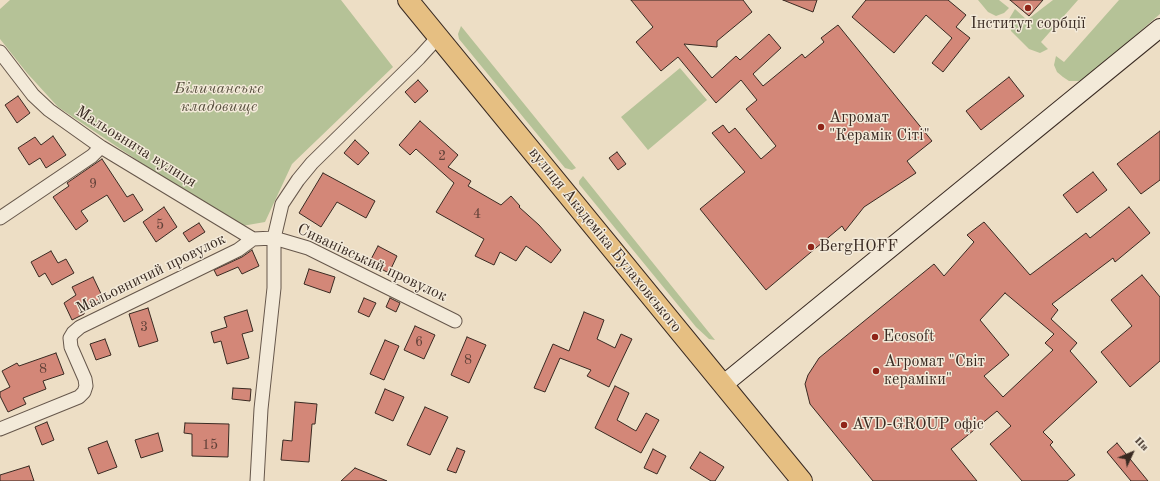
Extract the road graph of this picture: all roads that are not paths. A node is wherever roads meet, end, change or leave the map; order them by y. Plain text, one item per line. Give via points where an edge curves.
1 (408, 0) edge
2 (1160, 28) edge
3 (438, 36) junction
4 (0, 52) edge
5 (101, 147) junction
6 (0, 218) edge
7 (274, 238) junction
8 (253, 239) junction
9 (455, 321) dead end
10 (724, 384) junction
11 (0, 429) edge
12 (257, 481) edge
13 (802, 481) edge

1 - 3 main road, вулиця Академіка Булаховського
2 - 10 street
3 - 7 street via 298,180 282,204
3 - 10 main road, вулиця Академіка Булаховського
4 - 5 street, Мальовнича вулиця via 33,95
5 - 6 street via 92,156
5 - 8 street, Мальовнича вулиця
7 - 8 street
7 - 9 street, Сиванівський провулок via 308,248
7 - 12 street via 274,288 261,409
8 - 11 street, Мальовничий провулок via 238,250 80,327 70,338 85,379 84,392 79,397
10 - 13 main road, вулиця Академіка Булаховського

